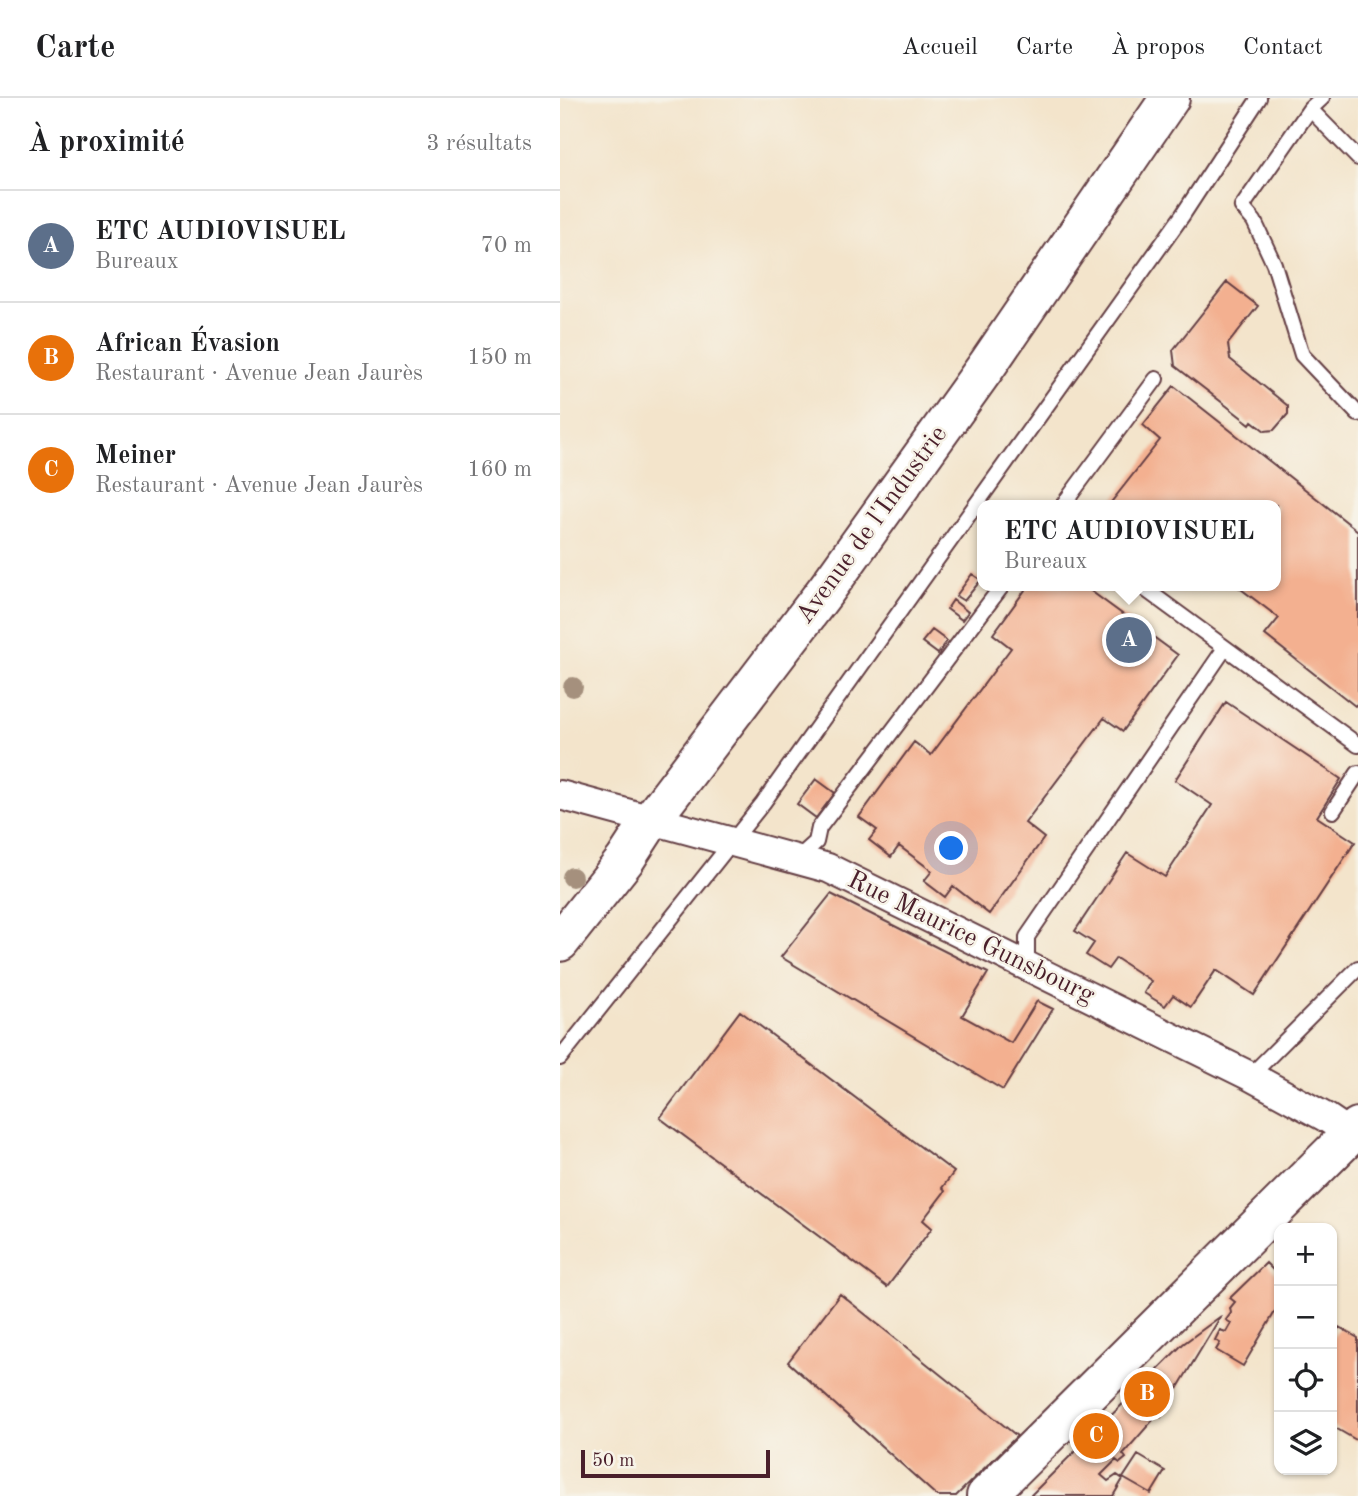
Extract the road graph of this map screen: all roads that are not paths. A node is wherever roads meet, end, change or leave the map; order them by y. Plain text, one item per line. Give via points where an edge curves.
1 (1170, 98) edge
2 (1259, 98) edge
3 (1322, 98) edge
4 (1310, 109) junction
5 (1358, 158) edge
6 (1156, 379) dead end
7 (1358, 414) edge
8 (979, 500) edge
9 (1066, 500) edge
10 (977, 503) edge
11 (998, 591) edge
12 (1147, 591) edge
13 (1225, 648) junction
14 (1358, 745) edge
15 (1358, 773) edge
16 (560, 795) edge
17 (1333, 811) dead end
18 (651, 820) junction
19 (731, 842) junction
20 (796, 860) junction
21 (565, 931) edge
22 (1027, 966) junction
23 (1358, 968) edge
24 (560, 1058) edge
25 (1250, 1076) junction
26 (1356, 1133) edge
27 (986, 1496) edge

1 - 18 main road, Avenue de l'Industrie via 826,590
2 - 8 lane via 1175,226
3 - 4 lane
4 - 5 lane
4 - 7 lane via 1242,207 1254,221 1274,264 1302,355
6 - 9 lane
10 - 19 lane
11 - 20 lane via 819,828 816,842
12 - 13 lane
13 - 14 lane
13 - 22 lane via 1027,937
15 - 17 lane
16 - 18 street, Rue Maurice Gunsbourg
18 - 19 street, Rue Maurice Gunsbourg
18 - 21 main road, Avenue de l'Industrie via 625,860
19 - 20 street, Rue Maurice Gunsbourg
19 - 24 lane
20 - 22 street, Rue Maurice Gunsbourg via 828,868
22 - 25 street, Rue Maurice Gunsbourg
23 - 25 lane
25 - 26 street, Rue Maurice Gunsbourg
26 - 27 main road

